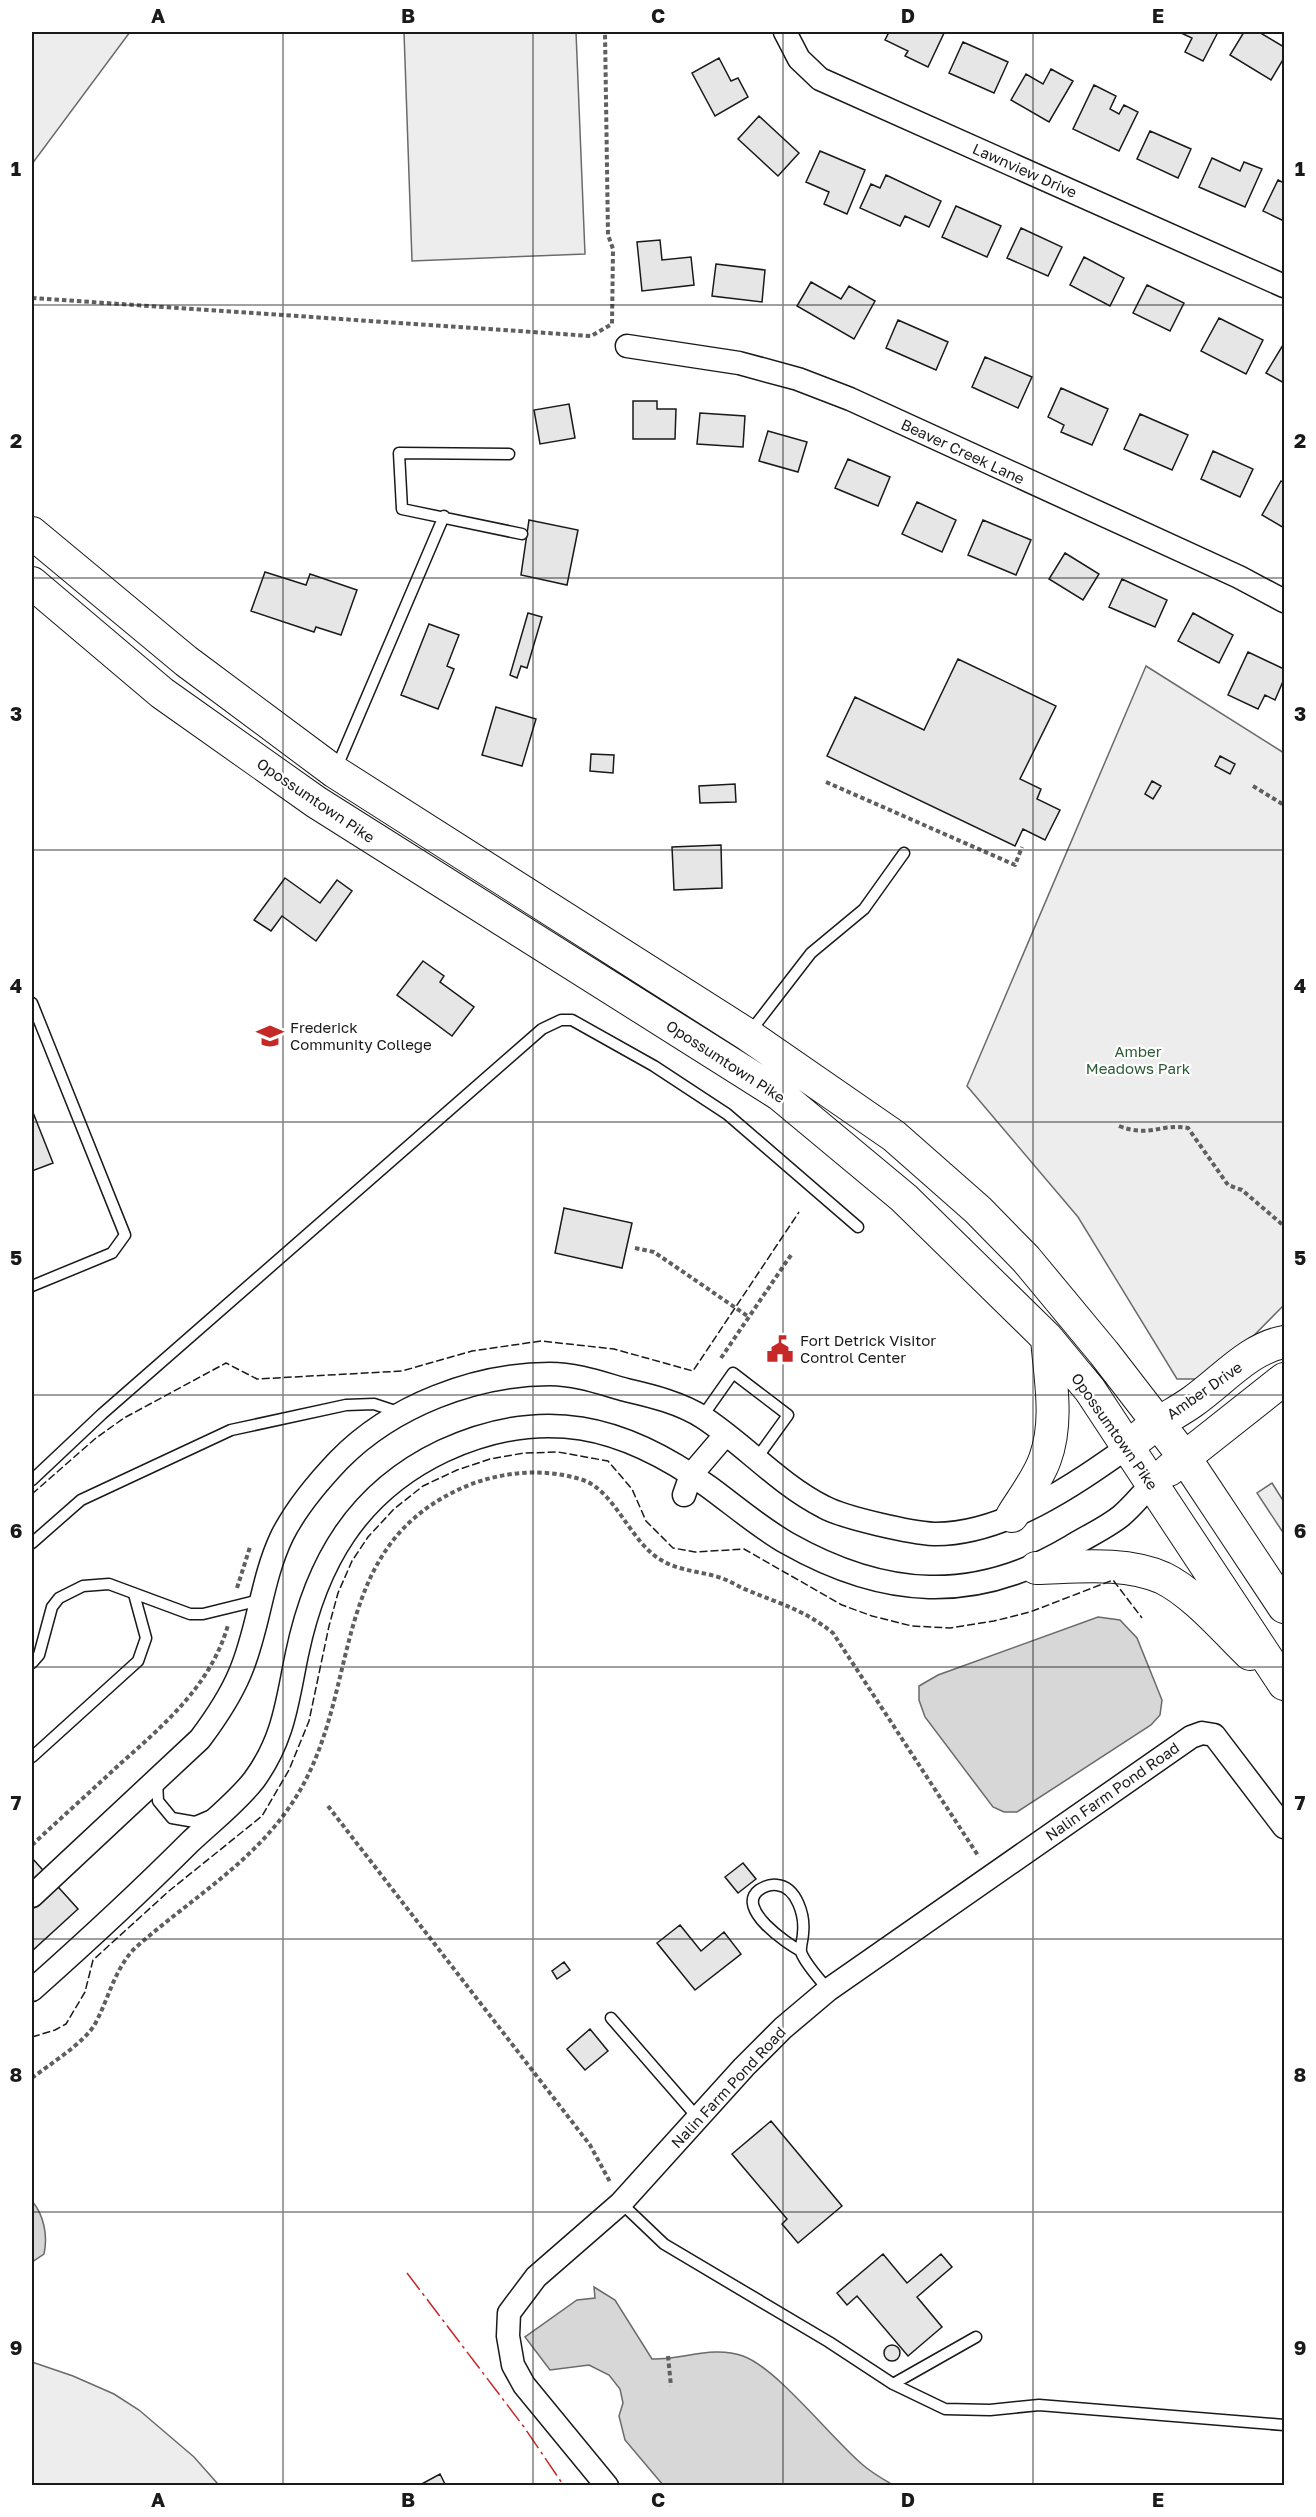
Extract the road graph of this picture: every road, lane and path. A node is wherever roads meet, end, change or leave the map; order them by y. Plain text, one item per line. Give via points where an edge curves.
1 (605, 32) edge
2 (784, 32) edge
3 (1284, 285) edge
4 (32, 298) edge
5 (627, 346) dead end
6 (509, 454) dead end
7 (444, 516) junction
8 (32, 533) edge
9 (522, 534) dead end
10 (32, 584) edge
11 (1284, 601) edge
12 (335, 772) junction
13 (826, 782) dead end
14 (1253, 786) dead end
15 (1284, 805) edge
16 (1022, 848) dead end
17 (904, 854) dead end
18 (32, 1003) edge
19 (748, 1035) junction
20 (1119, 1126) dead end
21 (1284, 1226) edge
22 (858, 1227) dead end
23 (635, 1248) dead end
24 (792, 1255) dead end
25 (32, 1286) edge
26 (749, 1317) junction
27 (1047, 1338) junction
28 (1284, 1342) edge
29 (717, 1365) dead end
30 (1284, 1379) edge
31 (402, 1413) junction
32 (702, 1417) junction
33 (1157, 1422) junction
34 (726, 1434) junction
35 (1128, 1447) junction
36 (757, 1458) junction
37 (1185, 1458) junction
38 (32, 1479) edge
39 (1152, 1484) junction
40 (688, 1485) junction
41 (1012, 1516) junction
42 (254, 1539) dead end
43 (32, 1543) edge
44 (1035, 1568) junction
45 (134, 1594) junction
46 (260, 1600) junction
47 (233, 1607) junction
48 (1284, 1607) edge
49 (32, 1663) edge
50 (1284, 1685) edge
51 (32, 1757) edge
52 (157, 1781) junction
53 (328, 1806) dead end
54 (227, 1809) junction
55 (1284, 1827) edge
56 (32, 1845) edge
57 (992, 1877) junction
58 (32, 1896) edge
59 (801, 1951) junction
60 (32, 1988) edge
61 (828, 1990) junction
62 (610, 2018) dead end
63 (32, 2078) edge
64 (698, 2118) junction
65 (621, 2203) junction
66 (976, 2337) dead end
67 (668, 2356) dead end
68 (893, 2384) junction
69 (671, 2386) dead end
70 (1284, 2425) edge
71 (607, 2486) edge

1 - 4 path via 608,236 614,249 612,324 591,336
2 - 3 street, Lawnview Drive via 799,59 820,79
5 - 11 street, Beaver Creek Lane via 739,363 850,399
6 - 7 lane via 399,453 402,509
7 - 9 lane
7 - 12 lane
8 - 12 main road via 186,662
10 - 27 main road, Opossumtown Pike via 162,693 315,802 779,1094 904,1198
12 - 19 main road
13 - 16 path via 1015,865
14 - 15 path
17 - 19 lane via 864,909 811,953
18 - 25 lane via 125,1235 112,1253
19 - 33 main road via 894,1136 978,1210 1026,1259
20 - 21 path via 1144,1133 1170,1127 1188,1128 1228,1185 1242,1190
22 - 38 lane via 727,1114 654,1066 572,1020 561,1020 542,1029
23 - 26 path via 654,1252
24 - 26 path
26 - 29 path
27 - 35 main road, Opossumtown Pike via 1090,1390
27 - 41 main road via 1053,1410 1051,1438 1045,1460
28 - 33 main road, Amber Drive via 1267,1345 1190,1403
30 - 37 main road
31 - 32 street via 456,1390 508,1377 552,1374 660,1398
31 - 43 lane via 374,1404 346,1405 231,1430 81,1500
31 - 46 street via 364,1437 316,1488 283,1535
32 - 34 street
32 - 36 lane via 733,1373 788,1415
33 - 35 main road, Amber Drive
33 - 37 main road
34 - 36 street
34 - 40 street
35 - 39 main road, Opossumtown Pike
35 - 41 street via 1074,1486
36 - 41 street via 825,1508 900,1529 936,1534
37 - 39 main road
37 - 48 main road
39 - 44 street via 1121,1516
39 - 50 main road, Opossumtown Pike
40 - 44 street via 786,1543 858,1575 931,1588 978,1586
40 - 54 street via 638,1443 573,1426 495,1432 415,1466 374,1496 349,1525 326,1565 307,1611 288,1707 274,1749 253,1782
42 - 47 path via 240,1573
44 - 50 main road via 1115,1567 1165,1579
45 - 47 lane via 190,1614
45 - 49 lane via 109,1584 83,1586 59,1598 45,1625 39,1655
45 - 51 lane via 146,1638 138,1661
46 - 47 lane
46 - 52 street via 241,1672 219,1715
47 - 56 path via 215,1658 178,1711
52 - 54 lane via 158,1801 172,1818 195,1822
52 - 58 street
53 - 65 path via 590,2145
54 - 60 street
55 - 57 street, Nalin Farm Pond Road via 1224,1745 1214,1735 1202,1733 1175,1747
57 - 61 street, Nalin Farm Pond Road
57 - 63 path via 833,1633 810,1615 723,1578 686,1572 660,1559 643,1546 612,1505 586,1481 548,1472 489,1477 435,1502 387,1545 359,1600 323,1745 283,1818 239,1864 133,1950 120,1965 87,2036
59 - 59 lane via 803,1917 792,1893 784,1886 766,1886 756,1893 756,1913 783,1941
59 - 61 lane
61 - 64 street, Nalin Farm Pond Road via 767,2043
62 - 64 lane
64 - 65 street, Nalin Farm Pond Road
65 - 68 lane via 664,2244
65 - 71 street, Nalin Farm Pond Road via 536,2277 509,2313 513,2365 524,2385
66 - 68 lane
67 - 69 path
68 - 70 lane via 945,2409 1039,2405

